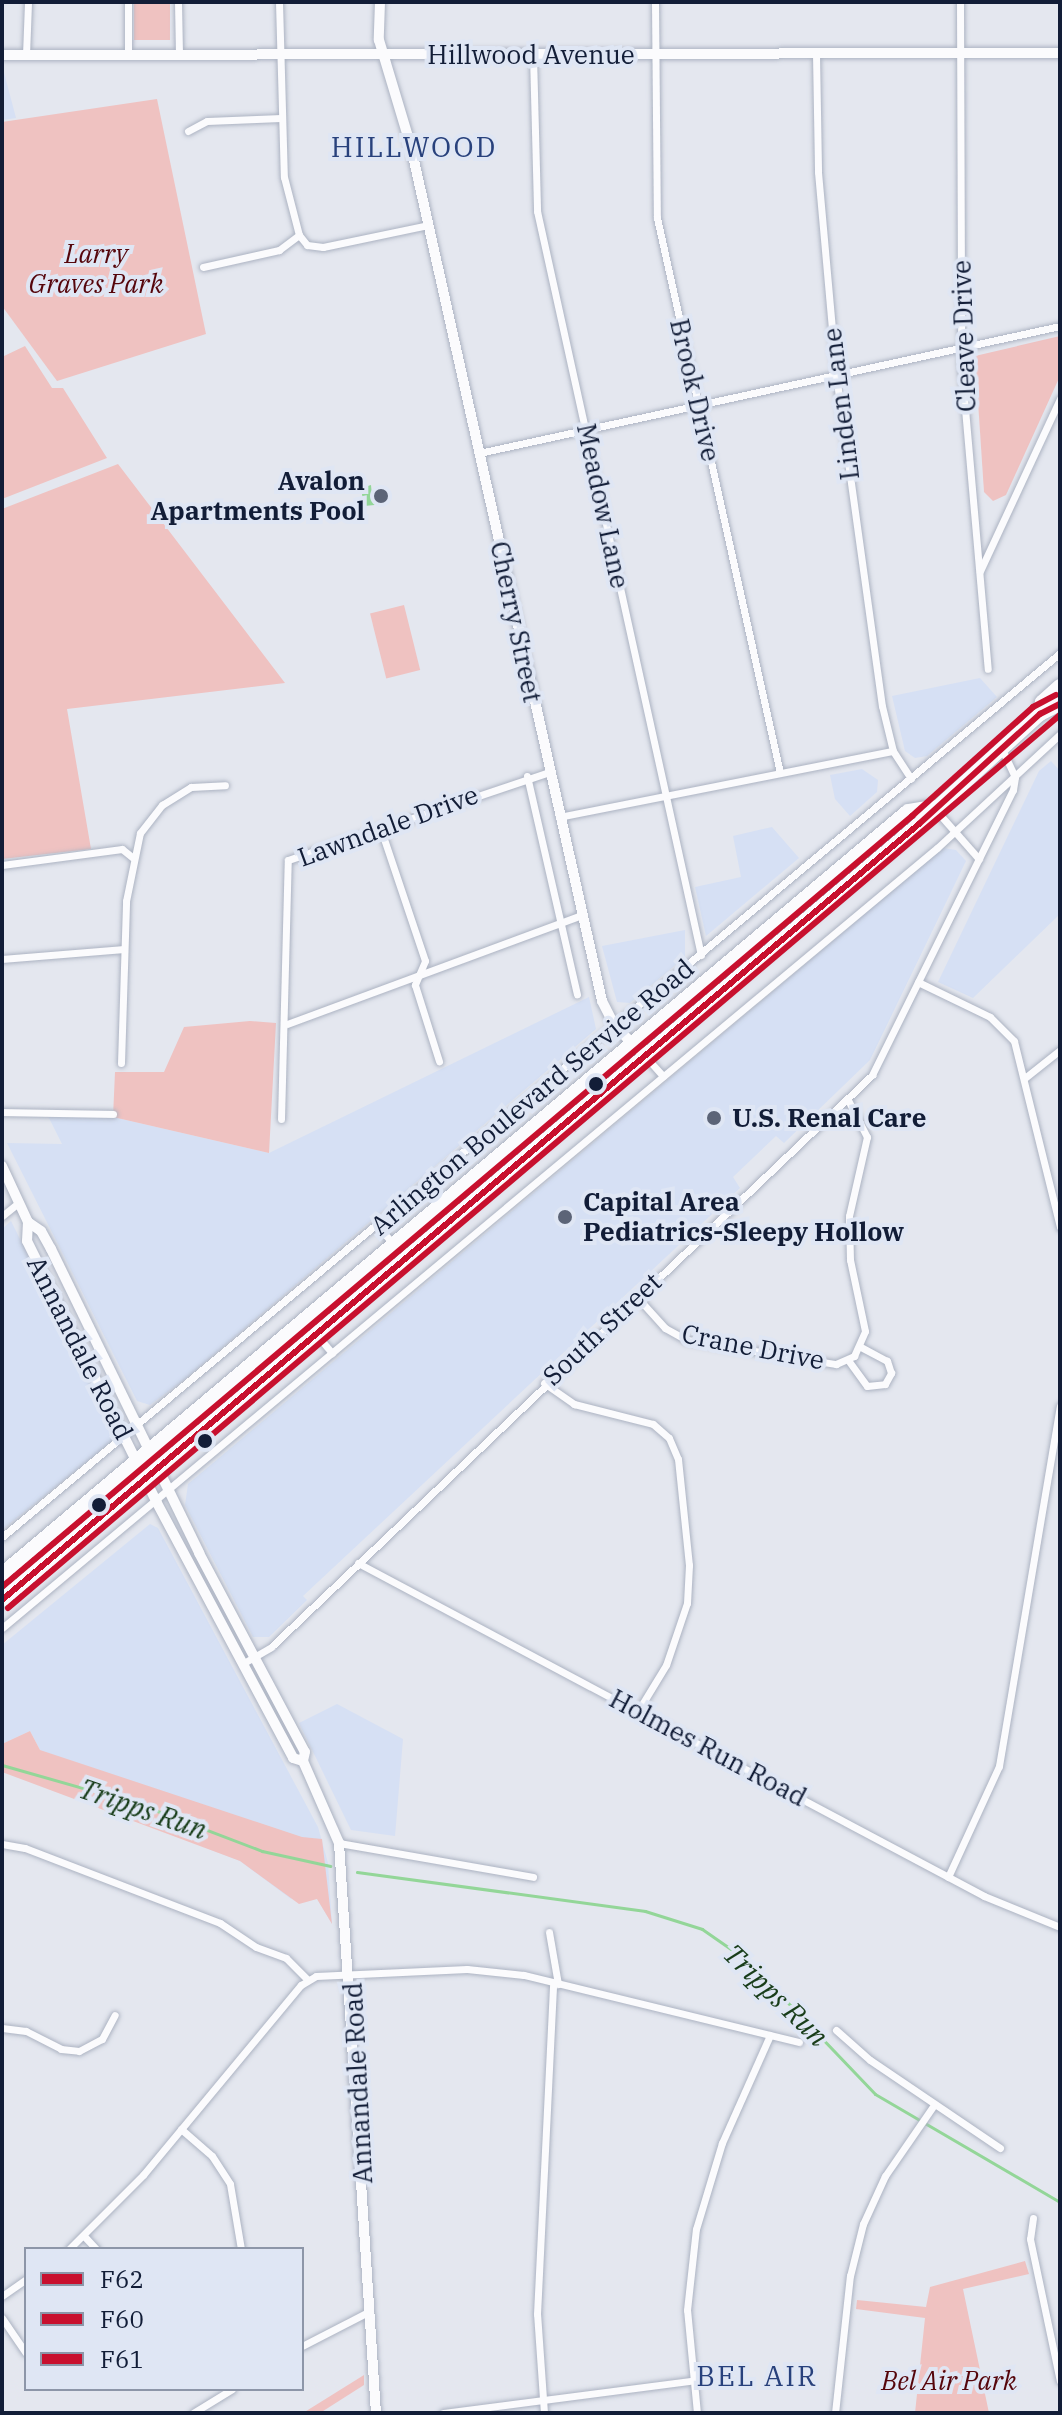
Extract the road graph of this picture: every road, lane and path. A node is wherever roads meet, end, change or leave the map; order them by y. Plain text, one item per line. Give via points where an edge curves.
1 (28, 2) edge
2 (128, 2) edge
3 (178, 2) edge
4 (279, 2) edge
5 (380, 2) edge
6 (655, 2) edge
7 (960, 2) edge
8 (960, 53) junction
9 (1060, 53) edge
10 (816, 54) junction
11 (2, 55) edge
12 (26, 55) junction
13 (128, 55) junction
14 (179, 55) junction
15 (279, 55) junction
16 (385, 55) junction
17 (533, 55) junction
18 (656, 55) junction
19 (281, 118) junction
20 (188, 131) dead end
21 (428, 225) junction
22 (299, 235) junction
23 (203, 267) dead end
24 (1060, 326) edge
25 (961, 348) junction
26 (836, 375) junction
27 (1060, 399) edge
28 (699, 405) junction
29 (586, 430) junction
30 (479, 453) junction
31 (979, 573) junction
32 (1060, 653) edge
33 (988, 669) dead end
34 (1060, 686) edge
35 (1060, 704) edge
36 (1040, 714) junction
37 (1060, 734) edge
38 (1002, 748) junction
39 (893, 751) junction
40 (549, 772) junction
41 (780, 773) junction
42 (527, 776) junction
43 (1015, 777) junction
44 (911, 779) junction
45 (225, 785) dead end
46 (667, 796) junction
47 (933, 807) junction
48 (559, 817) junction
49 (380, 827) junction
50 (955, 832) junction
51 (133, 858) junction
52 (979, 859) junction
53 (2, 865) edge
54 (582, 915) junction
55 (562, 922) junction
56 (124, 949) junction
57 (701, 955) junction
58 (2, 959) edge
59 (420, 973) junction
60 (918, 982) junction
61 (577, 994) dead end
62 (287, 1024) junction
63 (615, 1026) junction
64 (632, 1045) junction
65 (1060, 1050) edge
66 (645, 1056) junction
67 (439, 1061) dead end
68 (121, 1063) dead end
69 (663, 1076) junction
70 (1026, 1077) junction
71 (848, 1100) junction
72 (2, 1112) edge
73 (113, 1114) dead end
74 (281, 1119) dead end
75 (2, 1166) edge
76 (19, 1202) junction
77 (2, 1216) edge
78 (28, 1222) junction
79 (377, 1226) junction
80 (1060, 1227) edge
81 (393, 1243) junction
82 (637, 1297) junction
83 (316, 1334) junction
84 (861, 1347) junction
85 (332, 1353) junction
86 (848, 1360) junction
87 (544, 1383) junction
88 (1060, 1406) edge
89 (140, 1425) junction
90 (125, 1436) junction
91 (149, 1449) junction
92 (136, 1461) junction
93 (159, 1469) junction
94 (146, 1480) junction
95 (169, 1492) junction
96 (157, 1503) junction
97 (2, 1537) edge
98 (358, 1563) junction
99 (2, 1574) edge
100 (2, 1600) edge
101 (2, 1628) edge
102 (254, 1658) junction
103 (242, 1664) junction
104 (638, 1711) junction
105 (303, 1761) junction
106 (339, 1843) junction
107 (2, 1844) edge
108 (533, 1877) dead end
109 (948, 1877) junction
110 (1060, 1927) edge
111 (549, 1932) dead end
112 (352, 1975) junction
113 (308, 1980) junction
114 (555, 1983) junction
115 (115, 2015) dead end
116 (2, 2028) edge
117 (836, 2030) dead end
118 (770, 2035) junction
119 (799, 2042) dead end
120 (932, 2108) junction
121 (181, 2129) junction
122 (1000, 2148) dead end
123 (1033, 2218) dead end
124 (84, 2236) junction
125 (71, 2247) edge
126 (94, 2247) edge
127 (241, 2247) edge
128 (24, 2280) edge
129 (2, 2296) edge
130 (370, 2311) junction
131 (2, 2318) edge
132 (304, 2345) edge
133 (24, 2350) edge
134 (691, 2381) junction
135 (1060, 2381) edge
136 (229, 2391) edge
137 (542, 2400) junction
138 (193, 2413) edge
139 (376, 2413) edge
140 (443, 2413) edge
141 (544, 2413) edge
142 (697, 2413) edge
143 (835, 2413) edge

1 - 12 street
2 - 13 street
3 - 14 street
4 - 15 street
5 - 16 main road, Cherry Street via 379,40
6 - 18 street, Brook Drive
7 - 8 street, Cleave Drive
8 - 9 main road, Hillwood Avenue
8 - 10 main road, Hillwood Avenue
8 - 25 street, Cleave Drive
10 - 18 main road, Hillwood Avenue
10 - 26 street, Linden Lane via 818,172
11 - 12 main road, Hillwood Avenue
12 - 13 main road, Hillwood Avenue
13 - 14 main road, Hillwood Avenue
14 - 15 main road, Hillwood Avenue
15 - 16 main road, Hillwood Avenue
15 - 19 street
16 - 17 main road, Hillwood Avenue
16 - 21 main road, Cherry Street
17 - 18 main road, Hillwood Avenue
17 - 29 street, Meadow Lane via 534,193
18 - 28 street, Brook Drive via 657,218
19 - 20 street via 207,121
19 - 22 street via 284,177
21 - 22 street via 323,247 307,245
21 - 30 main road, Cherry Street
22 - 23 street via 279,250
24 - 25 street
25 - 26 street
25 - 31 street, Cleave Drive
26 - 28 street
26 - 39 street, Linden Lane via 869,621
27 - 31 street
28 - 29 street
28 - 41 street, Brook Drive
29 - 30 street
29 - 46 street, Meadow Lane
30 - 40 main road, Cherry Street
31 - 33 street, Cleave Drive
32 - 44 street, Arlington Boulevard Service Road
34 - 36 highway via 1042,702
35 - 36 highway
36 - 38 highway
37 - 43 street
38 - 43 street
38 - 47 highway
39 - 41 street
39 - 44 street
40 - 42 street, Lawndale Drive
40 - 48 main road, Cherry Street
41 - 46 street
42 - 49 street, Lawndale Drive
42 - 55 street
43 - 50 street
43 - 52 street, South Street
44 - 57 street, Arlington Boulevard Service Road
45 - 51 street via 191,787 162,805 140,833
46 - 48 street
46 - 57 street, Meadow Lane
47 - 50 street
47 - 64 highway via 908,811
47 - 66 highway
48 - 54 main road, Cherry Street
49 - 59 street via 425,961
49 - 62 street, Lawndale Drive via 288,860
50 - 52 street
50 - 69 street
51 - 53 street via 122,849
51 - 56 street
52 - 60 street, South Street
54 - 55 street
54 - 63 main road, Cherry Street via 602,1001
55 - 59 street
55 - 61 street
56 - 58 street
56 - 68 street
57 - 63 street, Arlington Boulevard Service Road
59 - 62 street
59 - 67 street via 415,985
60 - 70 street via 1000,1024 1014,1041
60 - 71 street, South Street via 872,1075
62 - 74 street, Lawndale Drive
63 - 64 main road, Cherry Street
63 - 79 street, Arlington Boulevard Service Road
64 - 66 main road, Cherry Street
64 - 81 highway
65 - 70 street
66 - 69 street, Cherry Street
66 - 83 highway
69 - 85 street
70 - 80 street
71 - 82 street, South Street
71 - 84 street, Crane Drive via 867,1137 849,1216 850,1260 865,1331
72 - 73 street
75 - 76 main road, Annandale Road
76 - 77 street
76 - 78 main road, Annandale Road
78 - 89 main road, Annandale Road via 41,1231
78 - 90 main road, Annandale Road via 27,1241
79 - 81 street
79 - 89 street, Arlington Boulevard Service Road
81 - 91 highway
82 - 86 street, Crane Drive via 665,1328 687,1340 824,1362
82 - 87 street, South Street
83 - 85 street
83 - 93 highway
84 - 86 street, Crane Drive
84 - 86 street via 887,1361 891,1373 885,1384 867,1386
85 - 95 street
87 - 98 street, South Street
87 - 104 street via 574,1404 653,1424 669,1438 678,1459 689,1565 687,1603 666,1665
88 - 109 street via 999,1766
89 - 90 street, Arlington Boulevard Service Road
89 - 91 main road, Annandale Road
90 - 92 main road, Annandale Road
90 - 97 street, Arlington Boulevard Service Road
91 - 92 highway
91 - 93 main road, Annandale Road
92 - 94 main road, Annandale Road
92 - 99 highway
93 - 94 highway
93 - 95 main road, Annandale Road
94 - 96 main road, Annandale Road
94 - 100 highway
95 - 96 street
95 - 102 main road, Annandale Road
96 - 101 street
96 - 103 main road, Annandale Road
98 - 102 street, South Street
98 - 104 street, Holmes Run Road
102 - 103 street, South Street
102 - 105 main road, Annandale Road via 305,1752
103 - 105 main road, Annandale Road via 293,1758
104 - 109 street, Holmes Run Road
105 - 106 main road, Annandale Road
106 - 108 street
106 - 112 main road, Annandale Road
107 - 113 street via 25,1848 220,1923 256,1947 286,1958
109 - 110 street, Holmes Run Road
111 - 114 street
112 - 113 street
112 - 114 street via 467,1969
112 - 130 main road, Annandale Road
113 - 121 street
114 - 118 street
114 - 137 street via 537,2314
115 - 116 street via 102,2039 79,2051
117 - 120 street
118 - 119 street
118 - 134 street via 722,2143 696,2229 687,2310
120 - 122 street
120 - 143 street via 873,2200 856,2250
121 - 124 street
121 - 127 street via 212,2156 230,2184
123 - 135 street via 1030,2239
124 - 125 street
124 - 126 street
128 - 129 street
130 - 132 street
130 - 139 main road, Annandale Road
131 - 133 street
134 - 137 street
134 - 142 street
136 - 138 street
137 - 140 street
137 - 141 street

